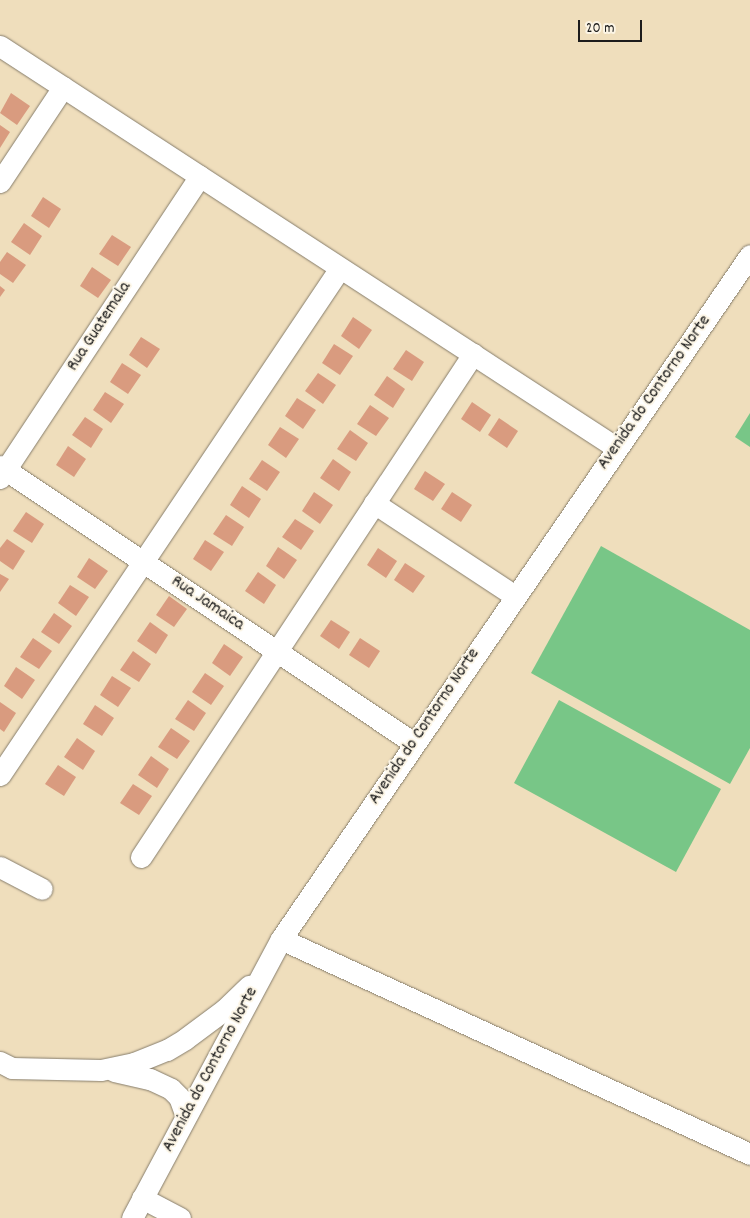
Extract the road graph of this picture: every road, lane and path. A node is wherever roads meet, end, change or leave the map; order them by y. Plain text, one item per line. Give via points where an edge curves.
1 (0, 46) edge
2 (63, 87) junction
3 (200, 176) junction
4 (0, 182) edge
5 (750, 255) edge
6 (340, 268) junction
7 (473, 354) junction
8 (617, 448) junction
9 (2, 471) edge
10 (374, 504) junction
11 (143, 562) junction
12 (515, 596) junction
13 (277, 651) junction
14 (414, 742) junction
15 (0, 775) edge
16 (141, 857) dead end
17 (0, 867) edge
18 (42, 889) dead end
19 (281, 939) junction
20 (263, 972) junction
21 (4, 1068) edge
22 (101, 1070) junction
23 (186, 1116) junction
24 (750, 1154) edge
25 (142, 1198) junction
26 (132, 1218) edge
27 (180, 1218) edge

1 - 2 street
2 - 3 street
2 - 4 street
3 - 6 street
3 - 9 street, Rua Guatemala
5 - 8 street, Avenida do Contorno Norte
6 - 7 street
6 - 11 street
7 - 8 street
7 - 10 street
8 - 12 street, Avenida do Contorno Norte
9 - 11 street, Rua Jamaica
10 - 12 street
10 - 13 street
11 - 13 street, Rua Jamaica
11 - 15 street
12 - 14 street, Avenida do Contorno Norte
13 - 14 street, Rua Jamaica
13 - 16 street
14 - 19 street, Avenida do Contorno Norte
17 - 18 street
19 - 20 street, Avenida do Contorno Norte
19 - 24 street
20 - 22 street via 224,1010 167,1050 134,1063
20 - 23 street, Avenida do Contorno Norte
21 - 22 street
22 - 23 street via 136,1074 171,1089 179,1097
23 - 25 street, Avenida do Contorno Norte
25 - 26 street, Avenida do Contorno Norte
25 - 27 street

